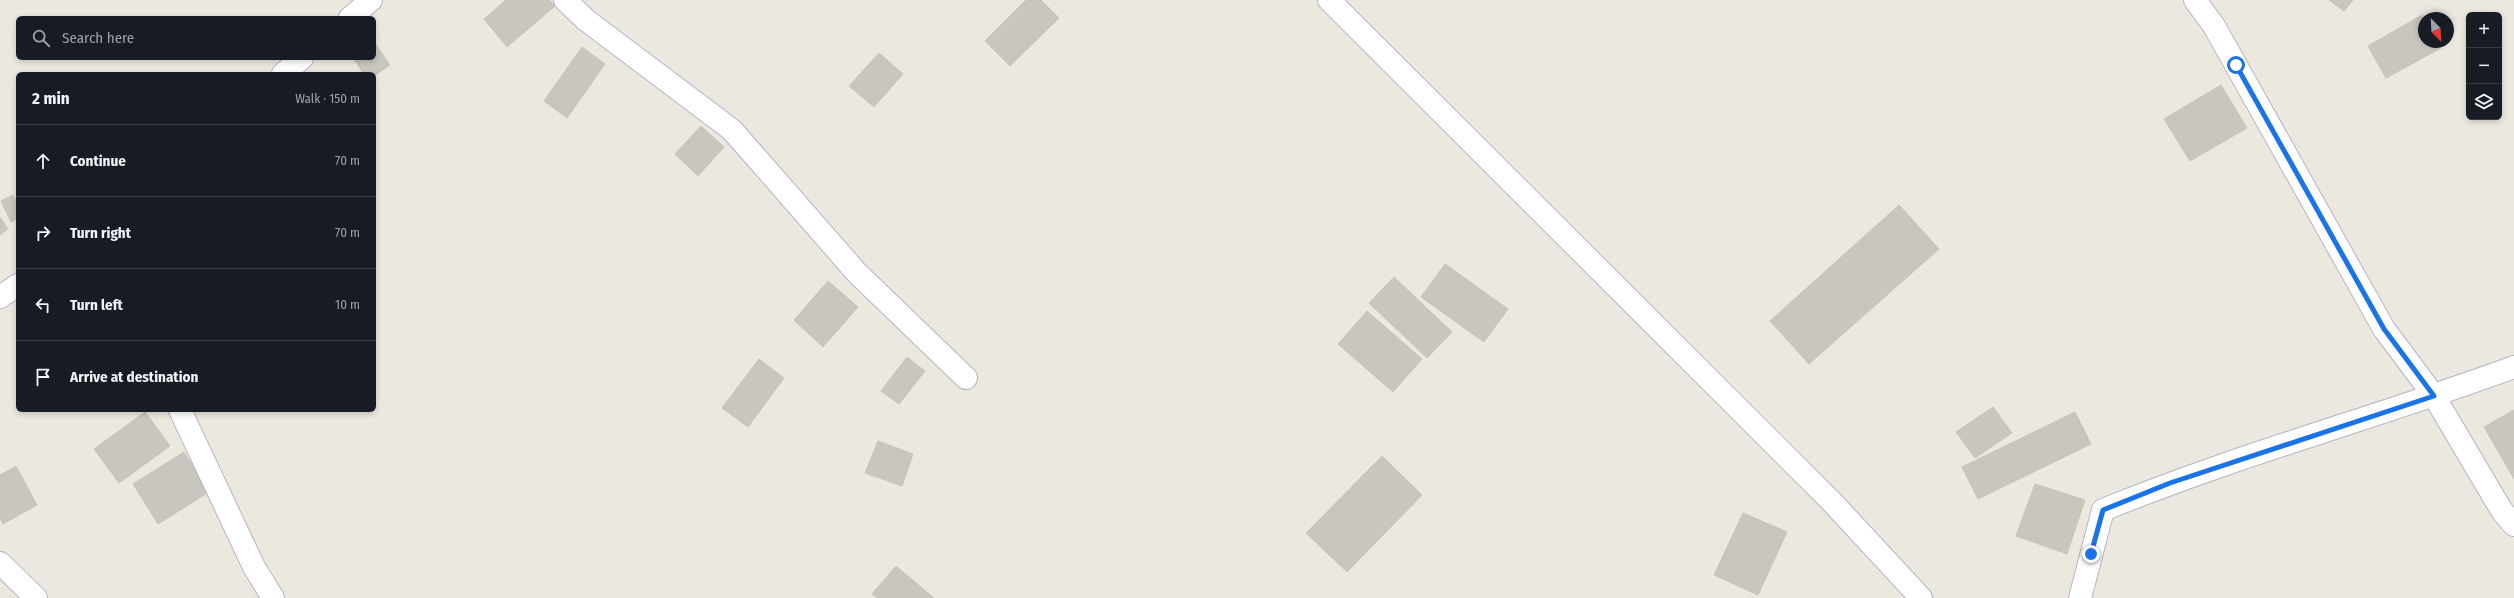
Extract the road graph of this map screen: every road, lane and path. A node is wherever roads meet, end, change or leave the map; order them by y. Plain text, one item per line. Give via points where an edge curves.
1 (372, 0) edge
2 (565, 0) edge
3 (1329, 0) edge
4 (2195, 0) edge
5 (352, 16) edge
6 (300, 60) edge
7 (285, 72) edge
8 (2514, 366) edge
9 (966, 378) dead end
10 (2434, 396) junction
11 (181, 412) edge
12 (2514, 525) edge
13 (0, 563) edge
14 (36, 598) edge
15 (272, 598) edge
16 (1922, 598) edge
17 (2080, 598) edge

1 - 5 street
2 - 9 street via 586,20 732,130 857,273
3 - 16 street via 1832,502
4 - 10 street via 2214,26 2384,329
6 - 7 street
8 - 10 street
10 - 12 street via 2502,511
10 - 17 street via 2170,483 2103,510
11 - 15 street via 254,567
13 - 14 street

